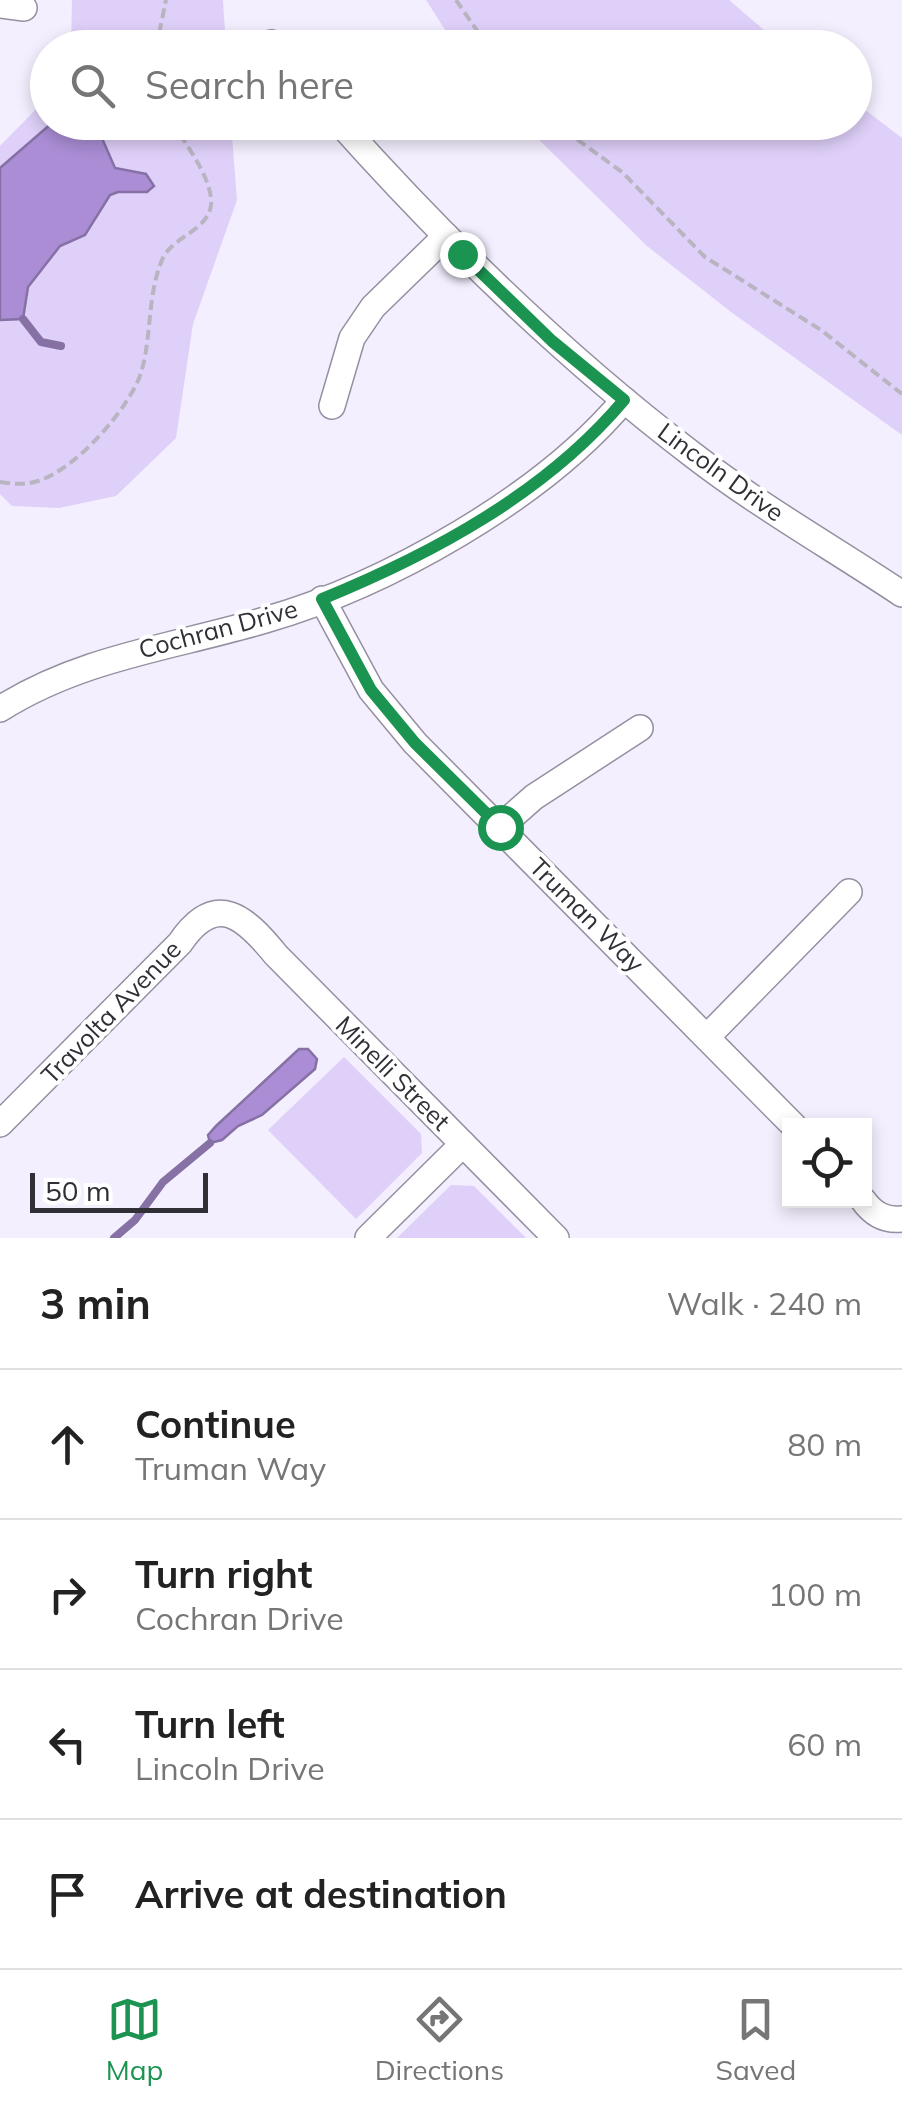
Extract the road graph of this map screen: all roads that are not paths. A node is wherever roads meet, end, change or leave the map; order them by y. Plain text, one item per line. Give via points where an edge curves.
1 (356, 140) edge
2 (446, 236) junction
3 (624, 400) junction
4 (332, 406) dead end
5 (902, 594) edge
6 (322, 599) junction
7 (2, 704) edge
8 (640, 728) dead end
9 (500, 827) junction
10 (849, 892) dead end
11 (227, 914) joint
12 (707, 1036) junction
13 (786, 1118) edge
14 (0, 1124) edge
15 (463, 1144) junction
16 (869, 1208) edge
17 (896, 1220) edge
18 (368, 1238) edge
19 (556, 1238) edge

1 - 2 street, Lincoln Drive
2 - 3 street, Lincoln Drive via 528,320
2 - 4 street via 352,338
3 - 5 street, Lincoln Drive via 734,484
3 - 6 street, Cochran Drive via 565,459 503,506 413,558
6 - 7 street, Cochran Drive via 268,620 122,654
6 - 9 street, Truman Way via 371,690
8 - 9 street via 534,796
9 - 12 street, Truman Way
10 - 12 street
11 - 14 street, Travolta Avenue via 194,923
11 - 15 street, Minelli Street via 244,920
12 - 13 street, Truman Way
15 - 18 street
15 - 19 street, Minelli Street
16 - 17 street

